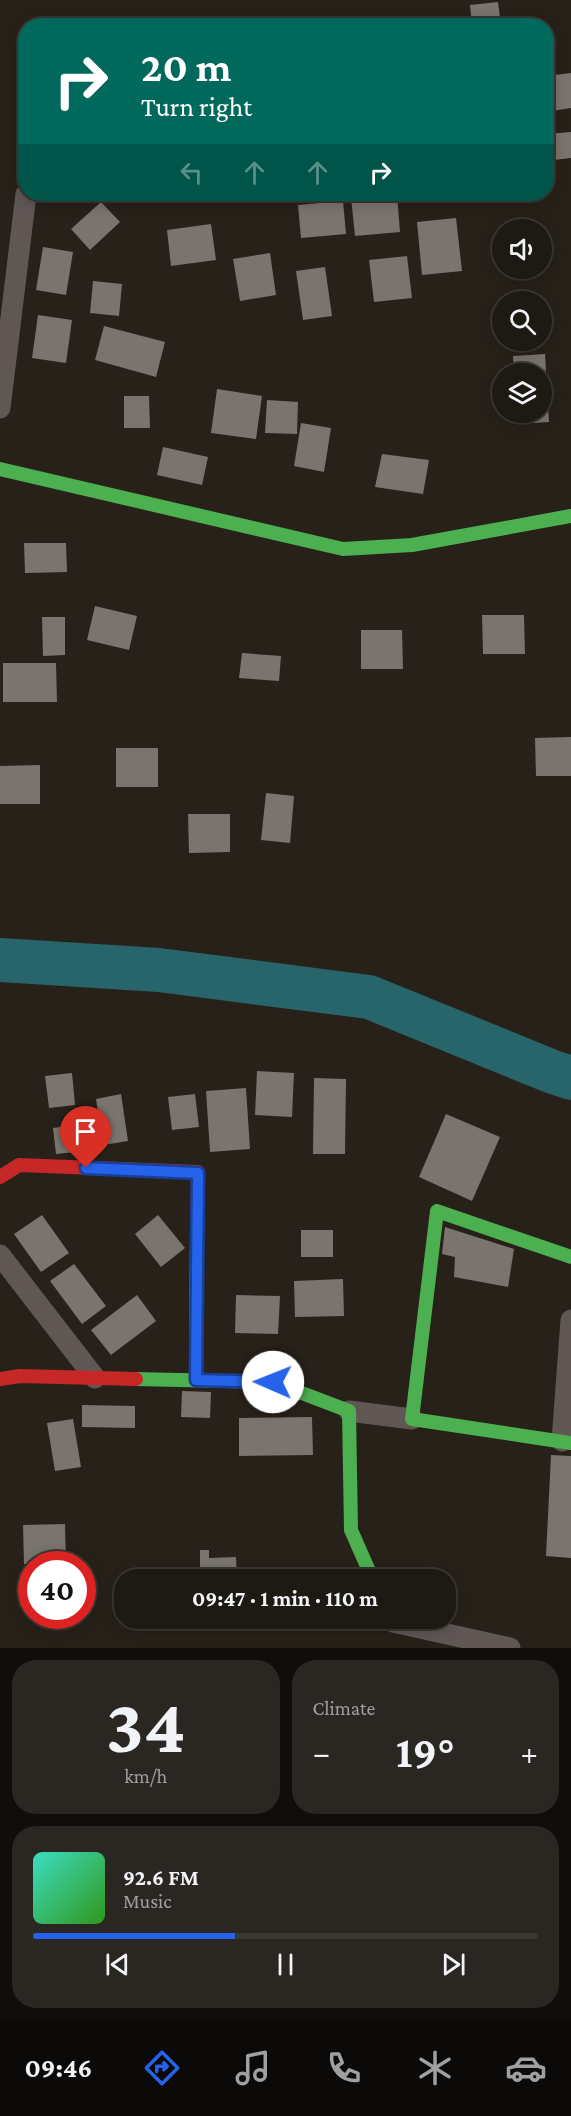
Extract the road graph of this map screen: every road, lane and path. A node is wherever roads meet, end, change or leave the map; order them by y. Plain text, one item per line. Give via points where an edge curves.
1 (25, 201) edge
2 (0, 408) edge
3 (0, 469) edge
4 (571, 516) edge
5 (0, 1178) edge
6 (0, 1255) edge
7 (571, 1257) edge
8 (571, 1320) edge
9 (95, 1378) junction
10 (0, 1379) edge
11 (196, 1380) junction
12 (349, 1411) junction
13 (412, 1419) junction
14 (567, 1442) edge
15 (368, 1569) edge
16 (424, 1629) edge
17 (510, 1648) edge

1 - 2 street
3 - 4 street via 343,549 412,545
5 - 11 street via 19,1166 198,1173
6 - 9 street
7 - 13 street via 437,1211
8 - 14 street
9 - 10 street
9 - 11 street
11 - 12 street via 273,1382
12 - 13 street
12 - 15 street via 351,1530
13 - 14 street
16 - 17 street

